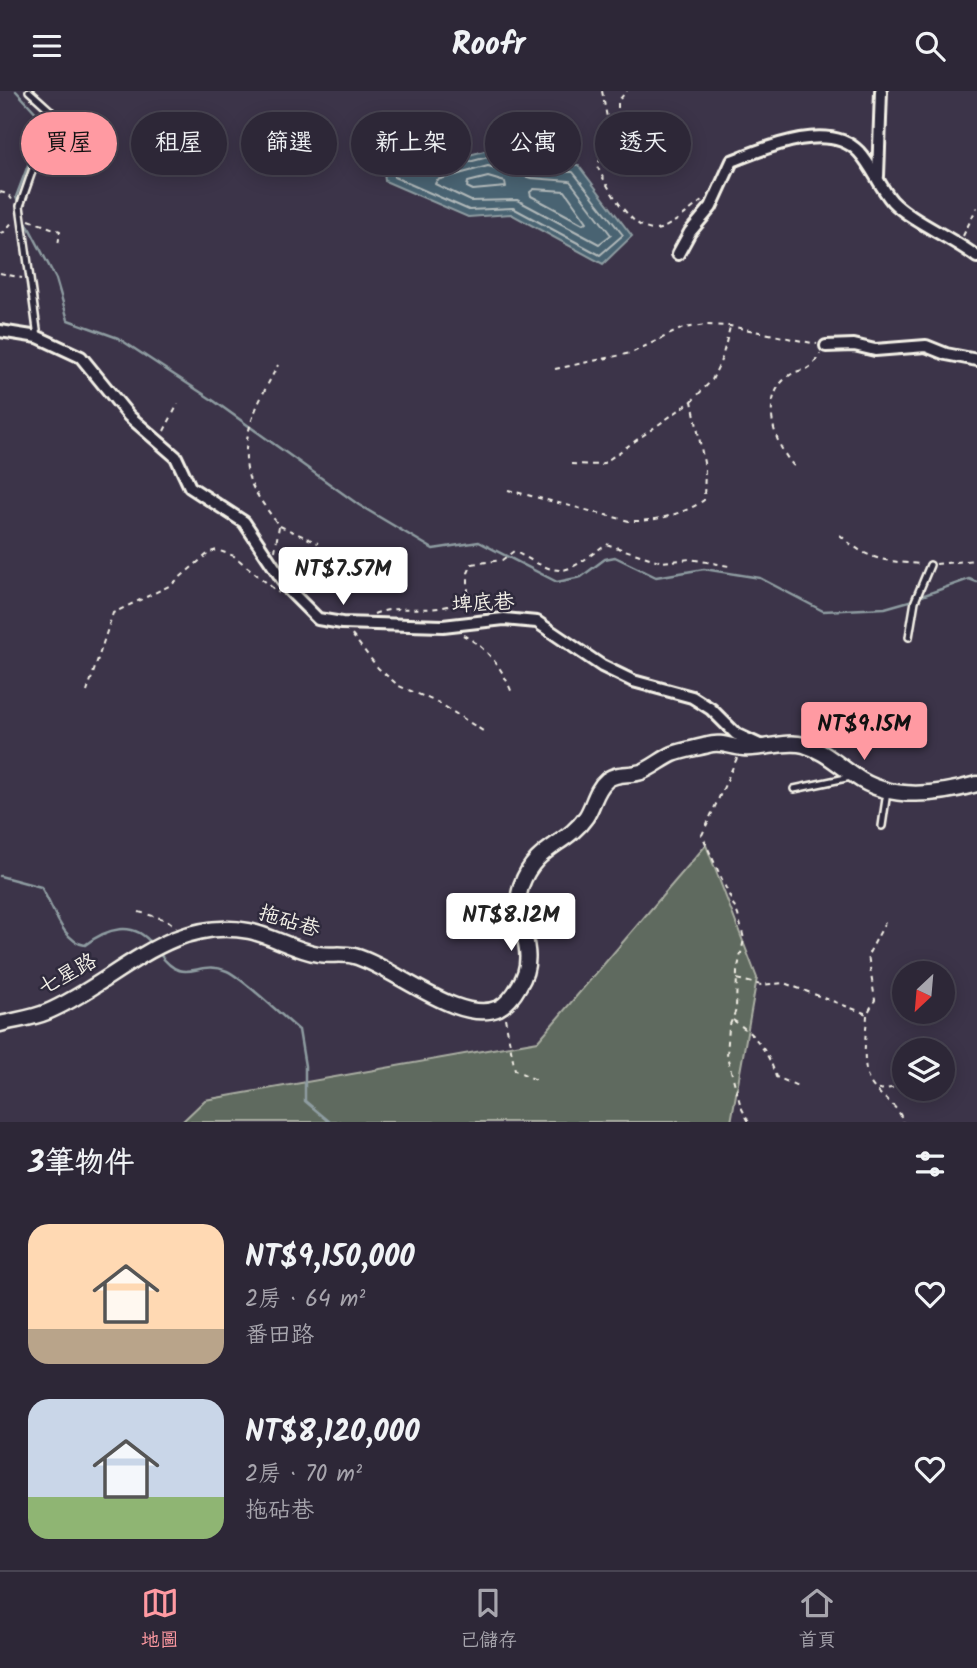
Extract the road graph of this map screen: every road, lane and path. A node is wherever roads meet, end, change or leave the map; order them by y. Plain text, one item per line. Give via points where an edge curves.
1 (29, 91) edge
2 (602, 91) edge
3 (627, 91) edge
4 (881, 91) edge
5 (606, 112) edge
6 (618, 112) edge
7 (603, 175) edge
8 (878, 176) junction
9 (717, 190) junction
10 (0, 192) edge
11 (977, 207) edge
12 (20, 210) junction
13 (21, 218) junction
14 (0, 233) edge
15 (960, 243) junction
16 (58, 246) dead end
17 (678, 254) dead end
18 (977, 257) edge
19 (0, 273) edge
20 (30, 280) junction
21 (730, 326) junction
22 (0, 331) edge
23 (38, 337) junction
24 (826, 346) junction
25 (977, 360) edge
26 (278, 365) dead end
27 (555, 369) dead end
28 (692, 401) junction
29 (178, 404) dead end
30 (159, 444) junction
31 (571, 464) dead end
32 (794, 465) dead end
33 (508, 490) dead end
34 (279, 526) junction
35 (841, 535) dead end
36 (318, 543) dead end
37 (977, 560) edge
38 (930, 565) junction
39 (272, 566) junction
40 (729, 566) dead end
41 (281, 594) dead end
42 (363, 622) junction
43 (342, 623) junction
44 (443, 626) junction
45 (909, 637) dead end
46 (87, 692) dead end
47 (512, 693) dead end
48 (483, 731) dead end
49 (765, 747) junction
50 (742, 748) junction
51 (854, 776) junction
52 (977, 784) edge
53 (794, 789) dead end
54 (887, 792) junction
55 (882, 825) dead end
56 (139, 912) dead end
57 (887, 919) dead end
58 (185, 934) junction
59 (156, 947) joint
60 (737, 979) junction
61 (498, 1009) junction
62 (867, 1014) junction
63 (732, 1019) junction
64 (0, 1024) edge
65 (536, 1080) dead end
66 (798, 1086) dead end
67 (892, 1088) edge
68 (877, 1090) junction
69 (749, 1122) edge
70 (903, 1122) edge

1 - 12 lane via 50,110 51,117
2 - 5 path
3 - 6 path via 618,101
4 - 8 street
7 - 9 path via 634,221 646,230 659,230
8 - 9 street via 857,149 836,139 794,138 732,161
8 - 15 street via 892,201
9 - 17 street via 711,208
10 - 12 path via 8,194
11 - 15 path
12 - 13 lane
12 - 14 path
13 - 16 path via 60,230
13 - 20 lane
15 - 18 street
19 - 20 path
20 - 23 lane
21 - 24 path
21 - 27 path via 683,328 631,353
21 - 28 path via 712,380
22 - 23 street, 埤底巷
23 - 30 street, 埤底巷 via 81,357 112,398
24 - 25 street via 875,350 926,346
24 - 32 path via 812,368 785,378 772,401 781,453
26 - 34 path via 252,416 247,442 248,476
28 - 31 path via 601,465
28 - 33 path via 705,468 704,500 696,506 646,521 629,521
29 - 30 path
30 - 39 street, 埤底巷 via 176,457 190,487 244,522
34 - 36 path
34 - 39 path
35 - 38 path via 878,561
37 - 38 path
38 - 45 lane via 915,601
39 - 43 street, 埤底巷 via 304,608 318,619
40 - 42 path via 690,559 662,562 606,544 570,570 551,571 514,551 502,561 472,564 468,596 456,605 433,611 392,609
41 - 46 path via 234,557 210,552 171,585 113,613
42 - 43 street, 埤底巷
42 - 44 street, 埤底巷
43 - 48 path via 399,686 439,703
44 - 47 path via 482,646
44 - 49 street, 埤底巷 via 504,619 537,622 633,681 692,697 736,734
49 - 50 street
49 - 51 street via 799,743 831,757
50 - 60 path via 702,835 744,939
50 - 61 street via 717,742 606,781 586,817 530,867 520,889 529,949 526,975 512,998
51 - 53 lane
51 - 54 street
52 - 54 street via 943,792
54 - 55 lane
56 - 58 path via 167,920
57 - 62 path via 868,955 875,1000
58 - 59 street, 拖砧巷
58 - 61 street, 拖砧巷 via 229,928 321,955 351,955 454,1005 476,1011
59 - 64 street, 七星路 via 45,1013
60 - 62 path via 761,985 784,983
60 - 63 path
61 - 65 path via 508,1023 515,1070
62 - 68 path via 865,1059
63 - 66 path via 755,1035 776,1077
63 - 69 path via 727,1056
67 - 68 path
68 - 70 path

